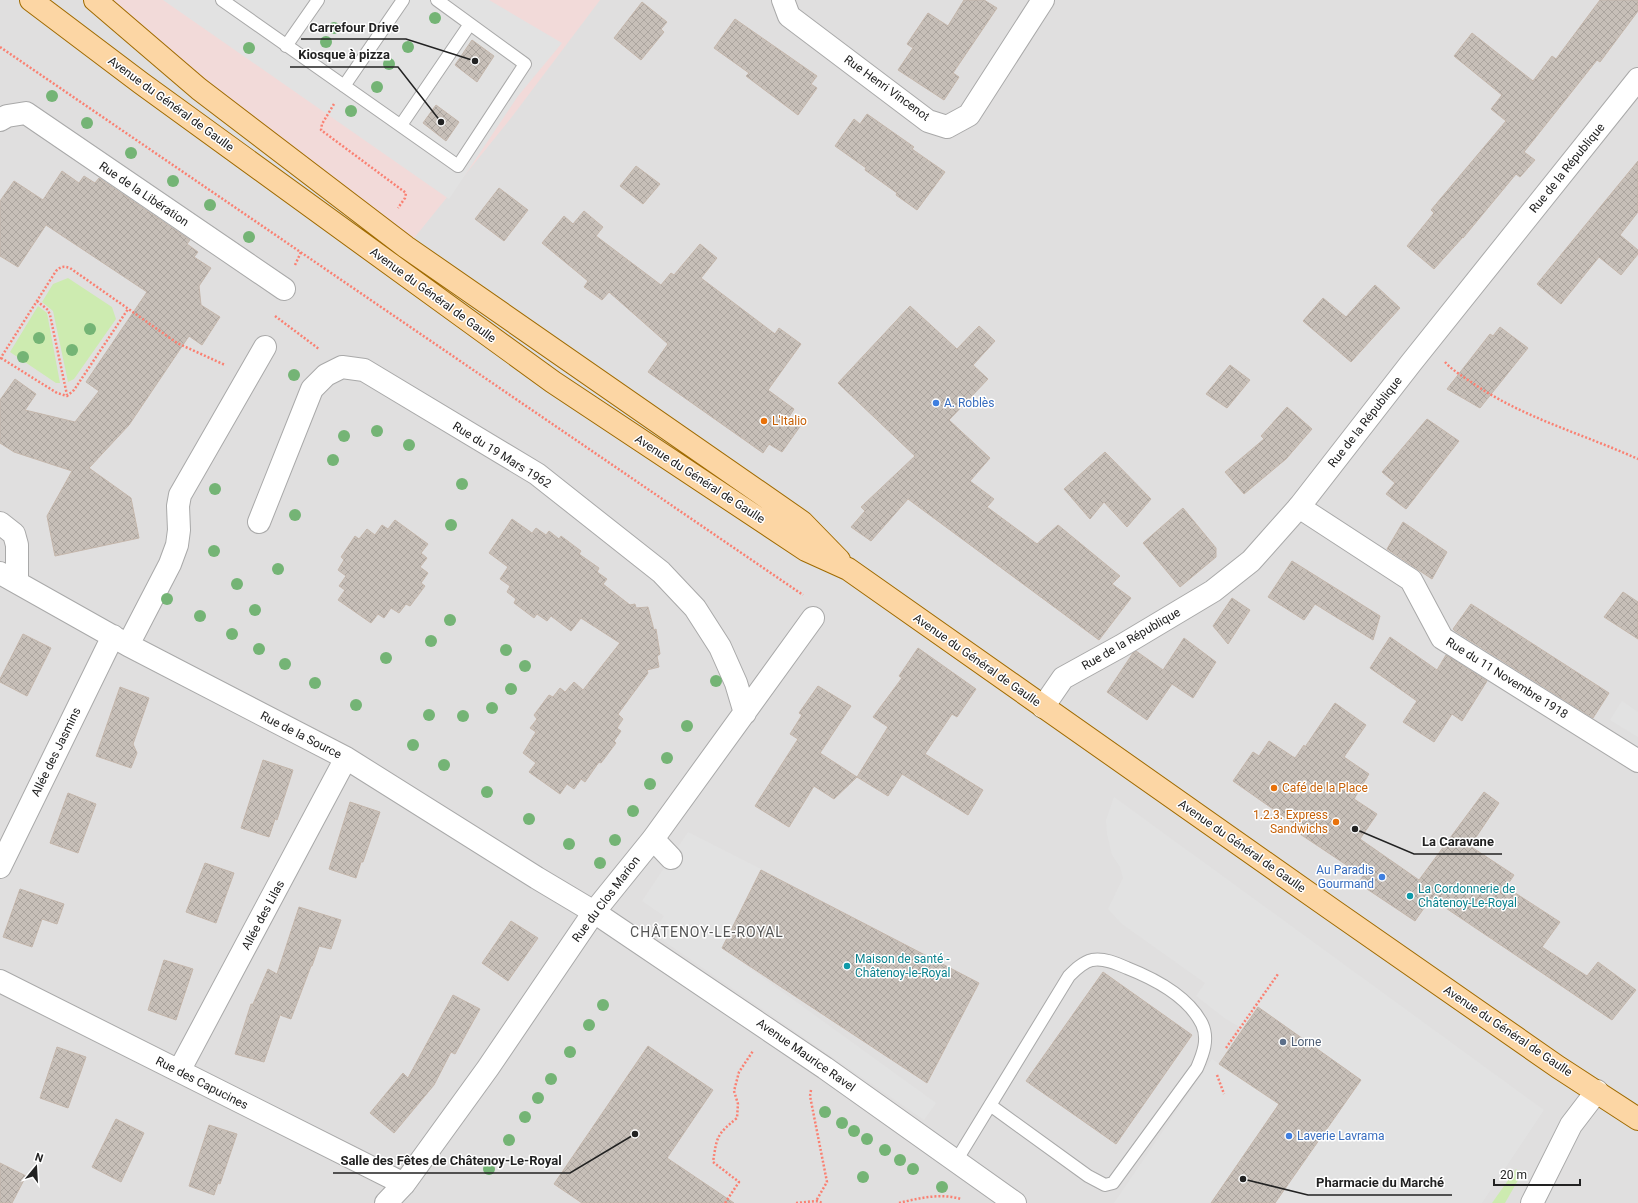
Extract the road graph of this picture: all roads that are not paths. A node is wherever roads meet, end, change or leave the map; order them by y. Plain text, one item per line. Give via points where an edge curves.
1 (32, 0) edge
2 (95, 0) edge
3 (318, 0) edge
4 (403, 0) edge
5 (437, 0) edge
6 (783, 0) edge
7 (1043, 0) edge
8 (229, 2) edge
9 (470, 24) junction
10 (286, 46) junction
11 (1638, 79) edge
12 (344, 86) junction
13 (0, 120) edge
14 (401, 126) junction
15 (284, 290) dead end
16 (265, 347) dead end
17 (1299, 507) junction
18 (259, 522) dead end
19 (0, 523) edge
20 (848, 569) junction
21 (8, 577) edge
22 (813, 618) road end
23 (120, 640) junction
24 (1043, 707) junction
25 (745, 713) junction
26 (346, 758) junction
27 (1638, 761) edge
28 (653, 839) junction
29 (671, 858) dead end
30 (0, 867) edge
31 (594, 912) junction
32 (0, 981) edge
33 (179, 1071) junction
34 (1597, 1091) junction
35 (990, 1105) junction
36 (1638, 1119) edge
37 (956, 1161) junction
38 (404, 1184) junction
39 (386, 1203) edge
40 (1015, 1203) edge
41 (1532, 1203) edge

1 - 20 main road, Avenue du Général de Gaulle via 147,87 553,382 806,550
2 - 20 main road, Avenue du Général de Gaulle via 198,89 406,247 802,522
3 - 10 lane
4 - 12 lane
5 - 9 lane
6 - 7 street, Rue Henri Vincenot via 789,16 928,120 947,127 969,115
8 - 10 lane
9 - 14 lane
9 - 14 lane via 525,64 458,166
10 - 12 lane
11 - 17 street, Rue de la République
12 - 14 lane
13 - 15 street, Rue de la Libération via 7,116 26,113
16 - 23 street via 180,495 177,545 170,564
17 - 24 street, Rue de la République via 1251,561 1213,591 1063,678
17 - 27 street, Rue du 11 Novembre 1918 via 1411,580 1442,638
18 - 25 street, Rue du 19 Mars 1962 via 312,389 326,375 342,367 364,370 537,474 661,572 696,608 720,647 736,683
19 - 21 street via 14,534 17,545
20 - 24 main road, Avenue du Général de Gaulle
21 - 23 street, Rue de la Source
22 - 25 street, Rue du Clos Marion
23 - 26 street, Rue de la Source
23 - 30 street, Allée des Jasmins
24 - 34 main road, Avenue du Général de Gaulle via 1513,1036
25 - 28 street, Rue du Clos Marion
26 - 31 street, Rue de la Source
26 - 33 street, Allée des Lilas
28 - 29 street
28 - 31 street, Rue du Clos Marion
31 - 37 street, Avenue Maurice Ravel via 825,1068
31 - 38 street, Rue du Clos Marion via 488,1068
32 - 33 street, Rue des Capucines
33 - 38 street, Rue des Capucines
34 - 36 main road, Avenue du Général de Gaulle
34 - 41 street via 1571,1125
35 - 35 lane via 1069,976 1091,960 1107,960 1150,977 1175,993 1202,1025 1205,1050 1197,1068 1113,1183 1104,1185 1088,1176
35 - 37 lane
37 - 40 street, Avenue Maurice Ravel
38 - 39 street, Rue du Clos Marion

